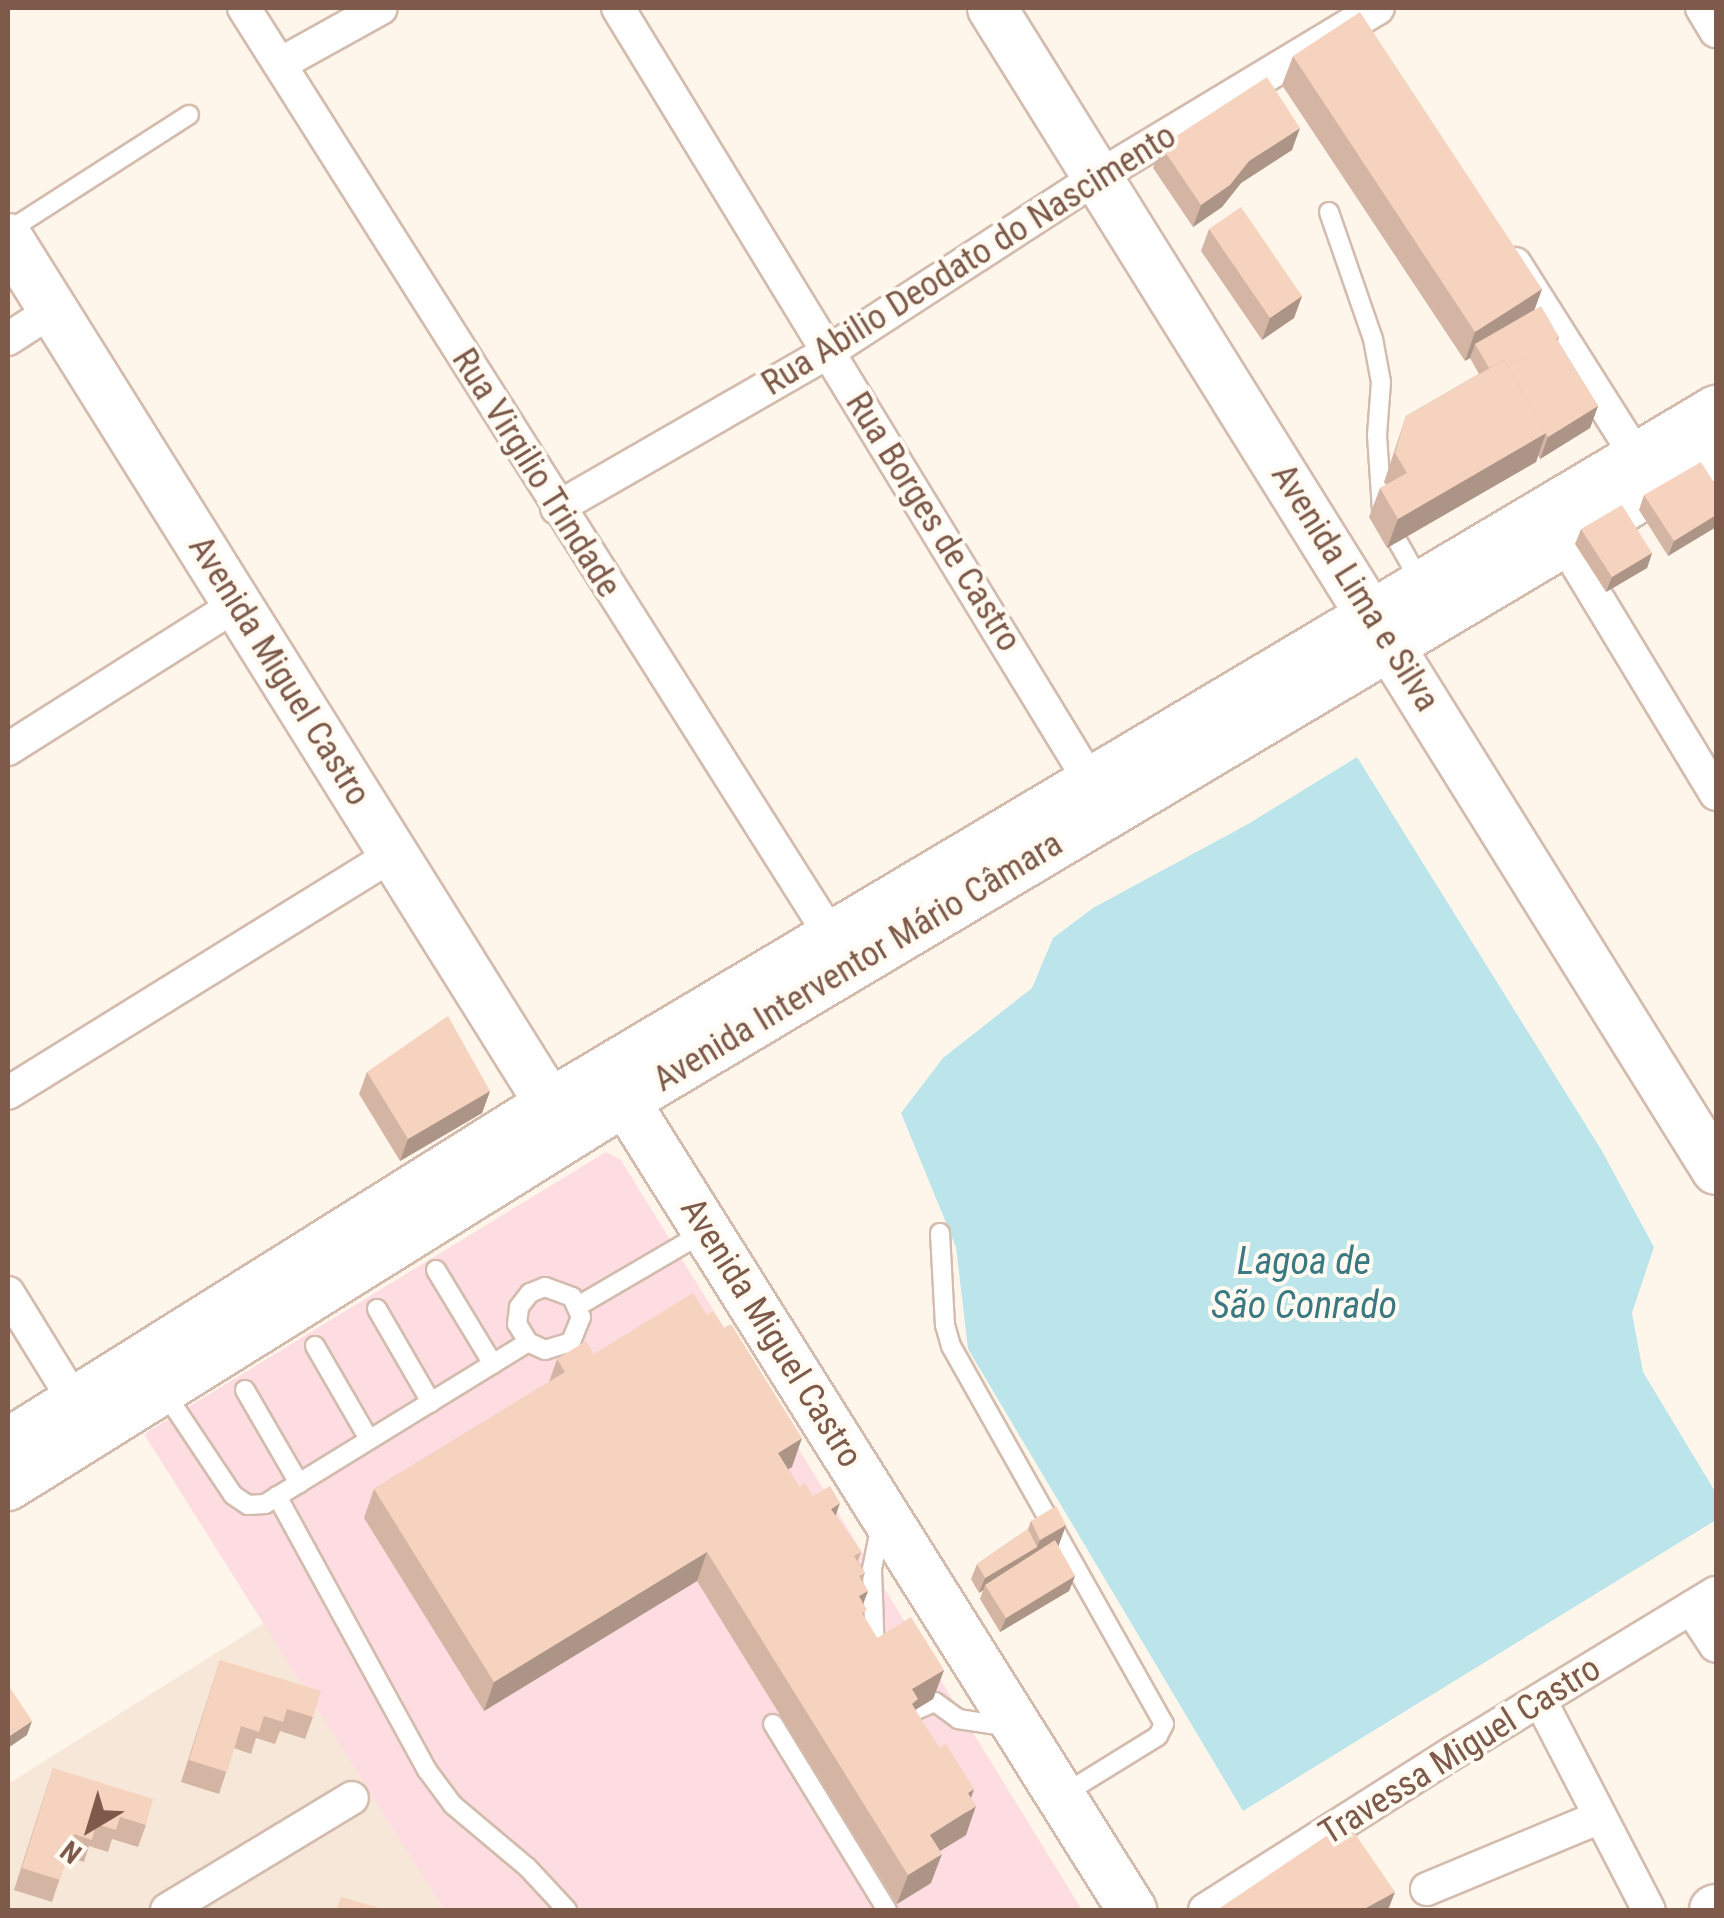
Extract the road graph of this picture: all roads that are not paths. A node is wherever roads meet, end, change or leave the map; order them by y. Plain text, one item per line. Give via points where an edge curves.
1 (244, 8) edge
2 (381, 8) edge
3 (618, 8) edge
4 (992, 8) edge
5 (1702, 8) edge
6 (1362, 11) edge
7 (1716, 31) edge
8 (1380, 53) edge
9 (280, 64) junction
10 (189, 116) dead end
11 (1096, 178) junction
12 (1329, 212) dead end
13 (8, 235) edge
14 (1498, 238) edge
15 (53, 310) junction
16 (8, 339) edge
17 (828, 352) junction
18 (1716, 410) edge
19 (1638, 457) junction
20 (1714, 460) edge
21 (557, 508) junction
22 (1382, 510) edge
23 (1398, 542) edge
24 (1564, 543) junction
25 (1421, 584) junction
26 (237, 604) junction
27 (1380, 630) junction
28 (8, 749) edge
29 (1090, 781) junction
30 (1716, 794) edge
31 (393, 854) junction
32 (831, 936) junction
33 (8, 1094) edge
34 (605, 1099) junction
35 (550, 1104) junction
36 (1715, 1166) edge
37 (707, 1230) junction
38 (940, 1233) dead end
39 (436, 1270) dead end
40 (8, 1293) edge
41 (578, 1306) junction
42 (378, 1310) dead end
43 (528, 1342) junction
44 (315, 1346) dead end
45 (493, 1364) junction
46 (162, 1389) junction
47 (244, 1390) dead end
48 (75, 1402) junction
49 (431, 1402) junction
50 (369, 1440) junction
51 (8, 1443) edge
52 (298, 1483) junction
53 (8, 1486) edge
54 (277, 1496) junction
55 (884, 1514) junction
56 (1704, 1601) edge
57 (1716, 1646) edge
58 (875, 1661) edge
59 (1540, 1702) junction
60 (909, 1714) edge
61 (773, 1724) dead end
62 (1018, 1727) junction
63 (1060, 1796) junction
64 (352, 1798) dead end
65 (1600, 1817) junction
66 (1427, 1889) dead end
67 (167, 1910) edge
68 (567, 1910) edge
69 (888, 1910) edge
70 (1132, 1910) edge
71 (1205, 1910) edge
72 (1649, 1910) edge

1 - 9 street, Rua Virgilio Trindade
2 - 9 street
3 - 17 street, Rua Borges de Castro
4 - 11 main road, Avenida Lima e Silva
5 - 7 street
6 - 8 street
6 - 11 street, Rua Abilio Deodato do Nascimento
9 - 21 street, Rua Virgilio Trindade
10 - 13 lane
11 - 17 street, Rua Abilio Deodato do Nascimento
11 - 27 main road, Avenida Lima e Silva
12 - 22 lane via 1374,338
13 - 15 main road, Avenida Miguel Castro
14 - 19 street
15 - 16 street
15 - 26 main road, Avenida Miguel Castro
17 - 21 street, Rua Abilio Deodato do Nascimento
17 - 29 street, Rua Borges de Castro
18 - 19 main road, Avenida Interventor Mário Câmara
19 - 25 main road, Avenida Interventor Mário Câmara
20 - 24 main road, Avenida Interventor Mário Câmara
21 - 32 street, Rua Virgilio Trindade
23 - 25 lane
24 - 27 main road, Avenida Interventor Mário Câmara
24 - 30 street
25 - 27 main road, Avenida Interventor Mário Câmara
26 - 28 street
26 - 31 main road, Avenida Miguel Castro
27 - 29 main road, Avenida Interventor Mário Câmara
27 - 34 main road, Avenida Interventor Mário Câmara
27 - 36 main road, Avenida Lima e Silva
29 - 32 main road, Avenida Interventor Mário Câmara
31 - 33 street
31 - 35 main road, Avenida Miguel Castro
32 - 34 main road, Avenida Interventor Mário Câmara
34 - 35 main road, Avenida Interventor Mário Câmara
34 - 37 main road, Avenida Miguel Castro
34 - 46 main road, Avenida Interventor Mário Câmara
35 - 48 main road, Avenida Interventor Mário Câmara
37 - 41 lane
37 - 55 main road, Avenida Miguel Castro
38 - 63 lane via 950,1346 1164,1724 1158,1736
39 - 45 lane
40 - 48 street
41 - 43 lane via 579,1330 571,1342 544,1350
41 - 43 lane via 559,1288 530,1293 517,1324
42 - 49 lane
43 - 45 lane
44 - 50 lane
45 - 49 lane
46 - 53 main road, Avenida Interventor Mário Câmara
46 - 54 lane via 232,1495 248,1505
47 - 52 lane
48 - 51 main road, Avenida Interventor Mário Câmara
49 - 50 lane
50 - 52 lane
52 - 54 lane
54 - 68 lane via 427,1770 453,1805
55 - 58 lane via 873,1551
55 - 62 main road, Avenida Miguel Castro
56 - 57 street
56 - 59 street, Travessa Miguel Castro
59 - 65 street
59 - 71 street, Travessa Miguel Castro
60 - 62 lane via 935,1702 958,1720
61 - 69 lane
62 - 63 main road, Avenida Miguel Castro
63 - 70 main road, Avenida Miguel Castro
64 - 67 street
65 - 66 street
65 - 72 street

